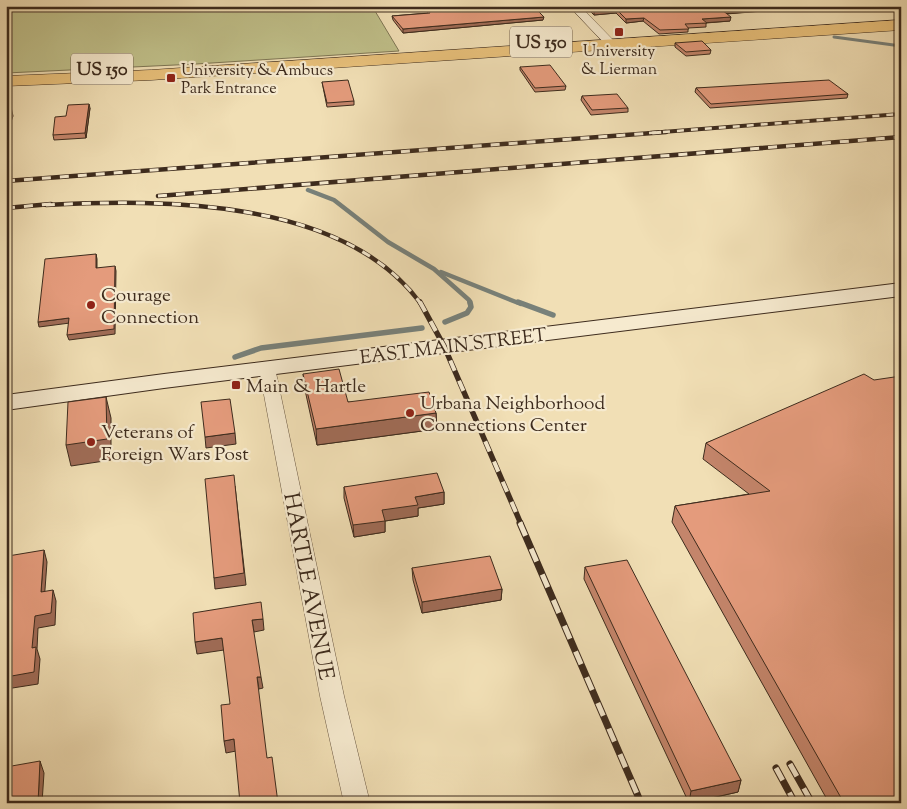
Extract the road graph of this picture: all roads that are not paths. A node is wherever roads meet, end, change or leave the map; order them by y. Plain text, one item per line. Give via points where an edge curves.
1 (574, 6) edge
2 (901, 18) edge
3 (901, 25) edge
4 (609, 42) junction
5 (6, 73) edge
6 (6, 81) edge
7 (901, 289) edge
8 (267, 368) junction
9 (6, 403) edge
10 (357, 803) edge

1 - 4 street
2 - 4 main road, US 150
3 - 4 main road, US 150
4 - 5 main road, US 150
4 - 6 main road, US 150 via 160,74
7 - 8 main road, EAST MAIN STREET
8 - 9 main road, EAST MAIN STREET
8 - 10 street, HARTLE AVENUE via 332,696

